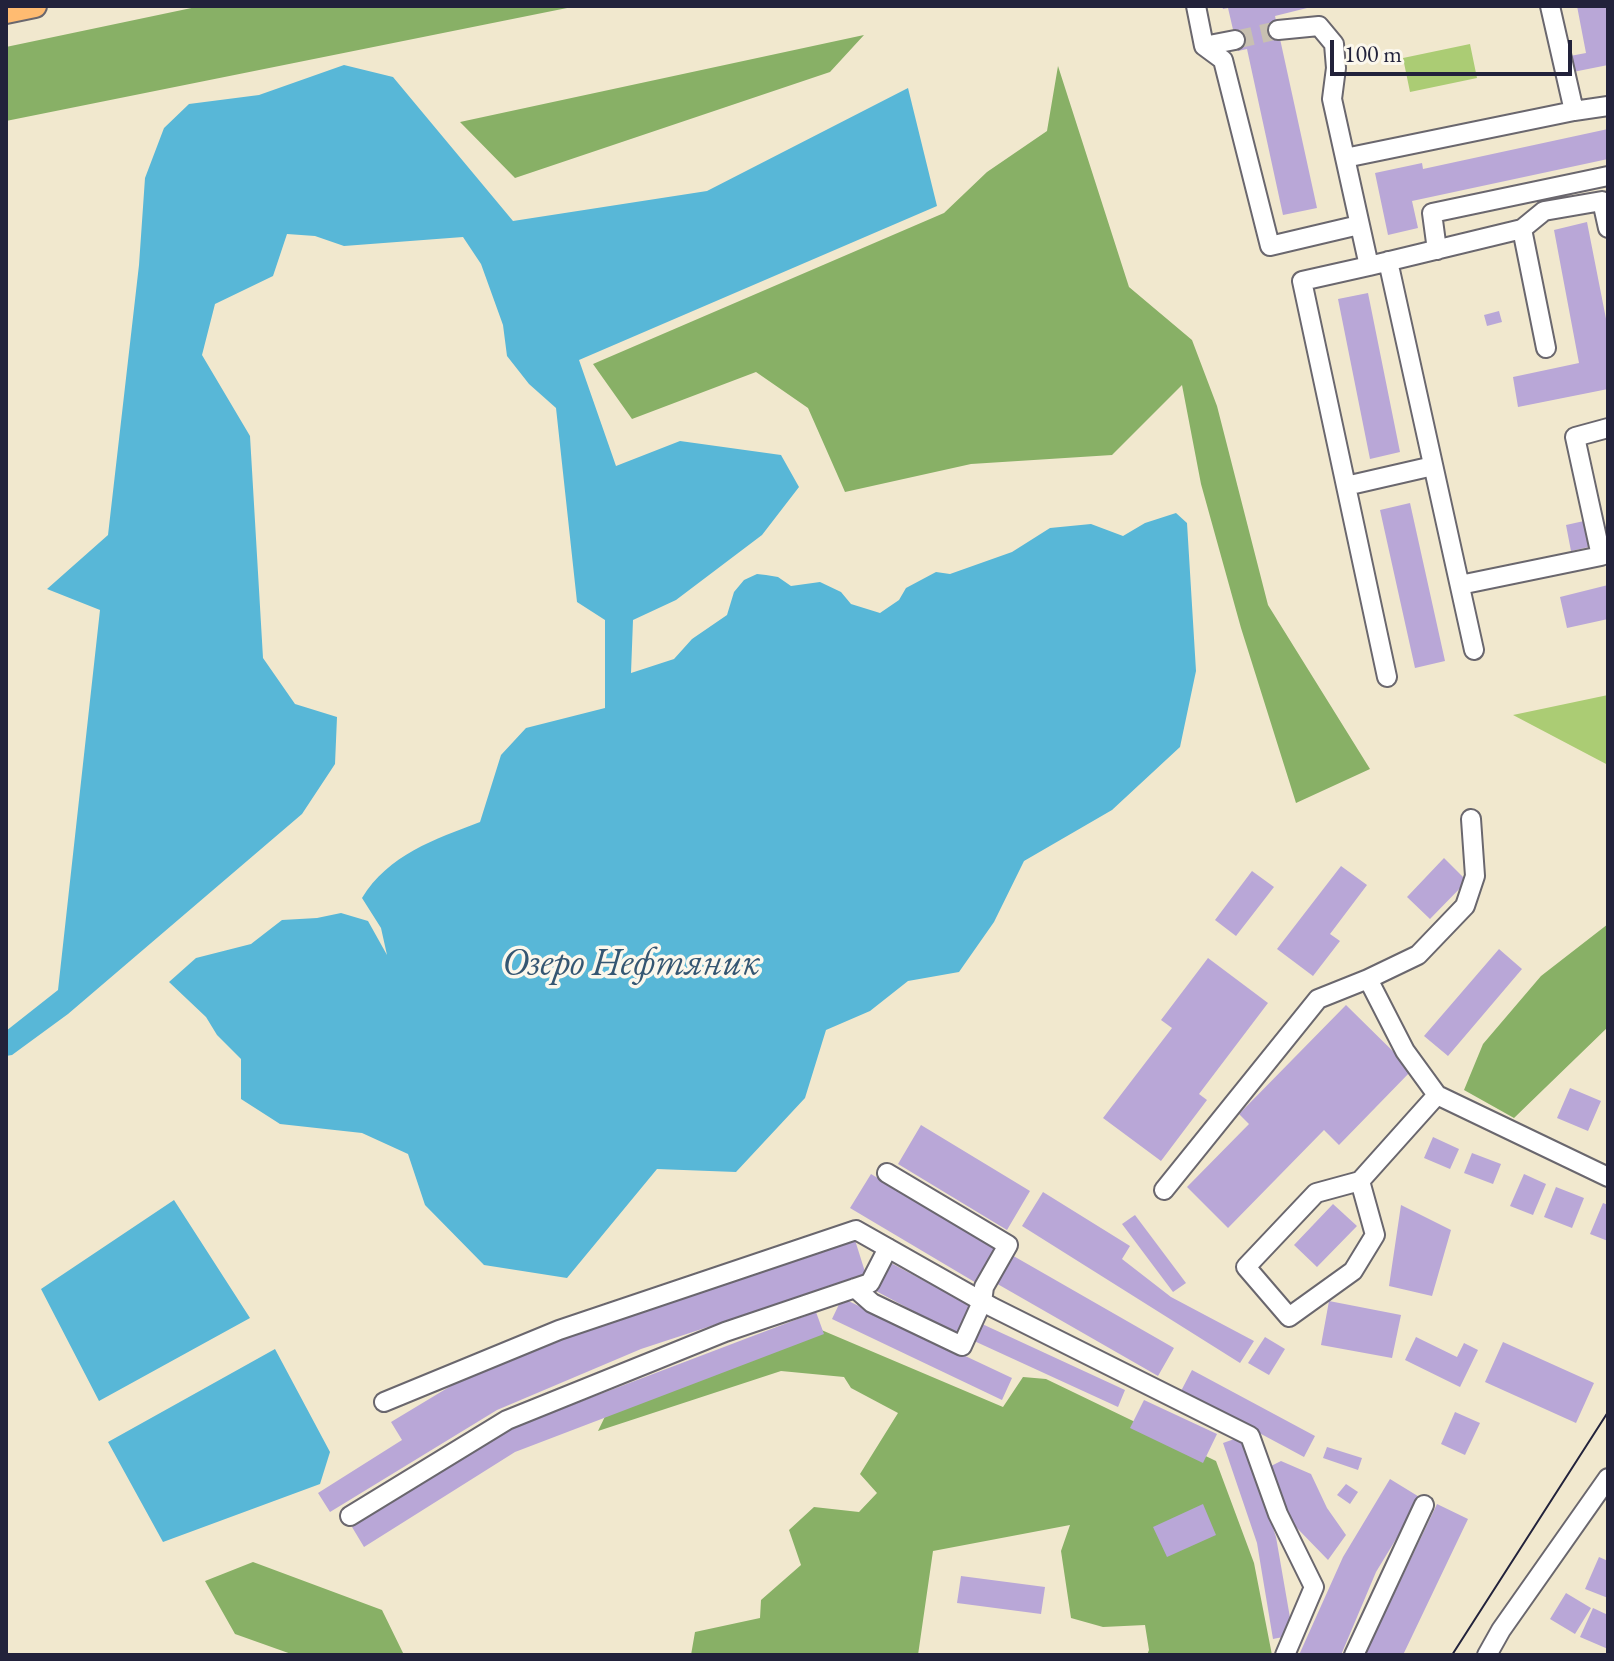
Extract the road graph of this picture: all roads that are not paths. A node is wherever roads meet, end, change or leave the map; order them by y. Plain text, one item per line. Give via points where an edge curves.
1 (35, 6) edge
2 (1196, 6) edge
3 (1550, 6) edge
4 (6, 12) edge
5 (1278, 30) tunnel mouth
6 (1235, 40) tunnel mouth
7 (1204, 46) junction
8 (1608, 106) edge
9 (1574, 111) junction
10 (1345, 158) junction
11 (1608, 176) edge
12 (1359, 225) junction
13 (1608, 228) edge
14 (1522, 229) junction
15 (1437, 250) junction
16 (1378, 263) junction
17 (1546, 348) dead end
18 (1608, 428) edge
19 (1433, 466) junction
20 (1346, 486) junction
21 (1460, 585) junction
22 (1474, 650) dead end
23 (1387, 677) dead end
24 (1471, 819) dead end
25 (1368, 979) junction
26 (1437, 1095) junction
27 (887, 1173) dead end
28 (1608, 1177) edge
29 (1360, 1181) junction
30 (1164, 1190) dead end
31 (888, 1248) junction
32 (855, 1288) junction
33 (982, 1302) junction
34 (384, 1402) dead end
35 (1608, 1478) edge
36 (1424, 1505) dead end
37 (350, 1516) dead end
38 (1285, 1655) edge
39 (1354, 1655) edge
40 (1487, 1655) edge

1 - 4 main road
2 - 7 street
3 - 9 street
5 - 10 street via 1319,26 1334,44 1332,99
6 - 7 street
7 - 12 street via 1223,60 1270,246
8 - 9 street
9 - 10 street
10 - 12 street
11 - 15 street via 1432,213
12 - 16 street
13 - 14 street via 1602,201 1544,211
14 - 15 street
14 - 17 street
15 - 16 street
16 - 19 street
16 - 20 street via 1302,281
18 - 21 street via 1575,437 1601,556
19 - 20 street
19 - 21 street
20 - 23 street
21 - 22 street
24 - 25 street via 1475,876 1465,906 1418,955
25 - 26 street via 1405,1051
25 - 30 street via 1318,999
26 - 28 street
26 - 29 street
27 - 33 street via 1008,1245 984,1287
29 - 29 street via 1375,1235 1353,1271 1289,1317 1246,1267 1316,1193
31 - 32 street via 870,1283
31 - 33 street
31 - 34 street via 856,1230 559,1330
32 - 33 street via 872,1303 962,1346
32 - 37 street via 725,1332 507,1420
33 - 38 street via 1250,1436 1278,1514 1314,1587
35 - 40 street
36 - 39 street

